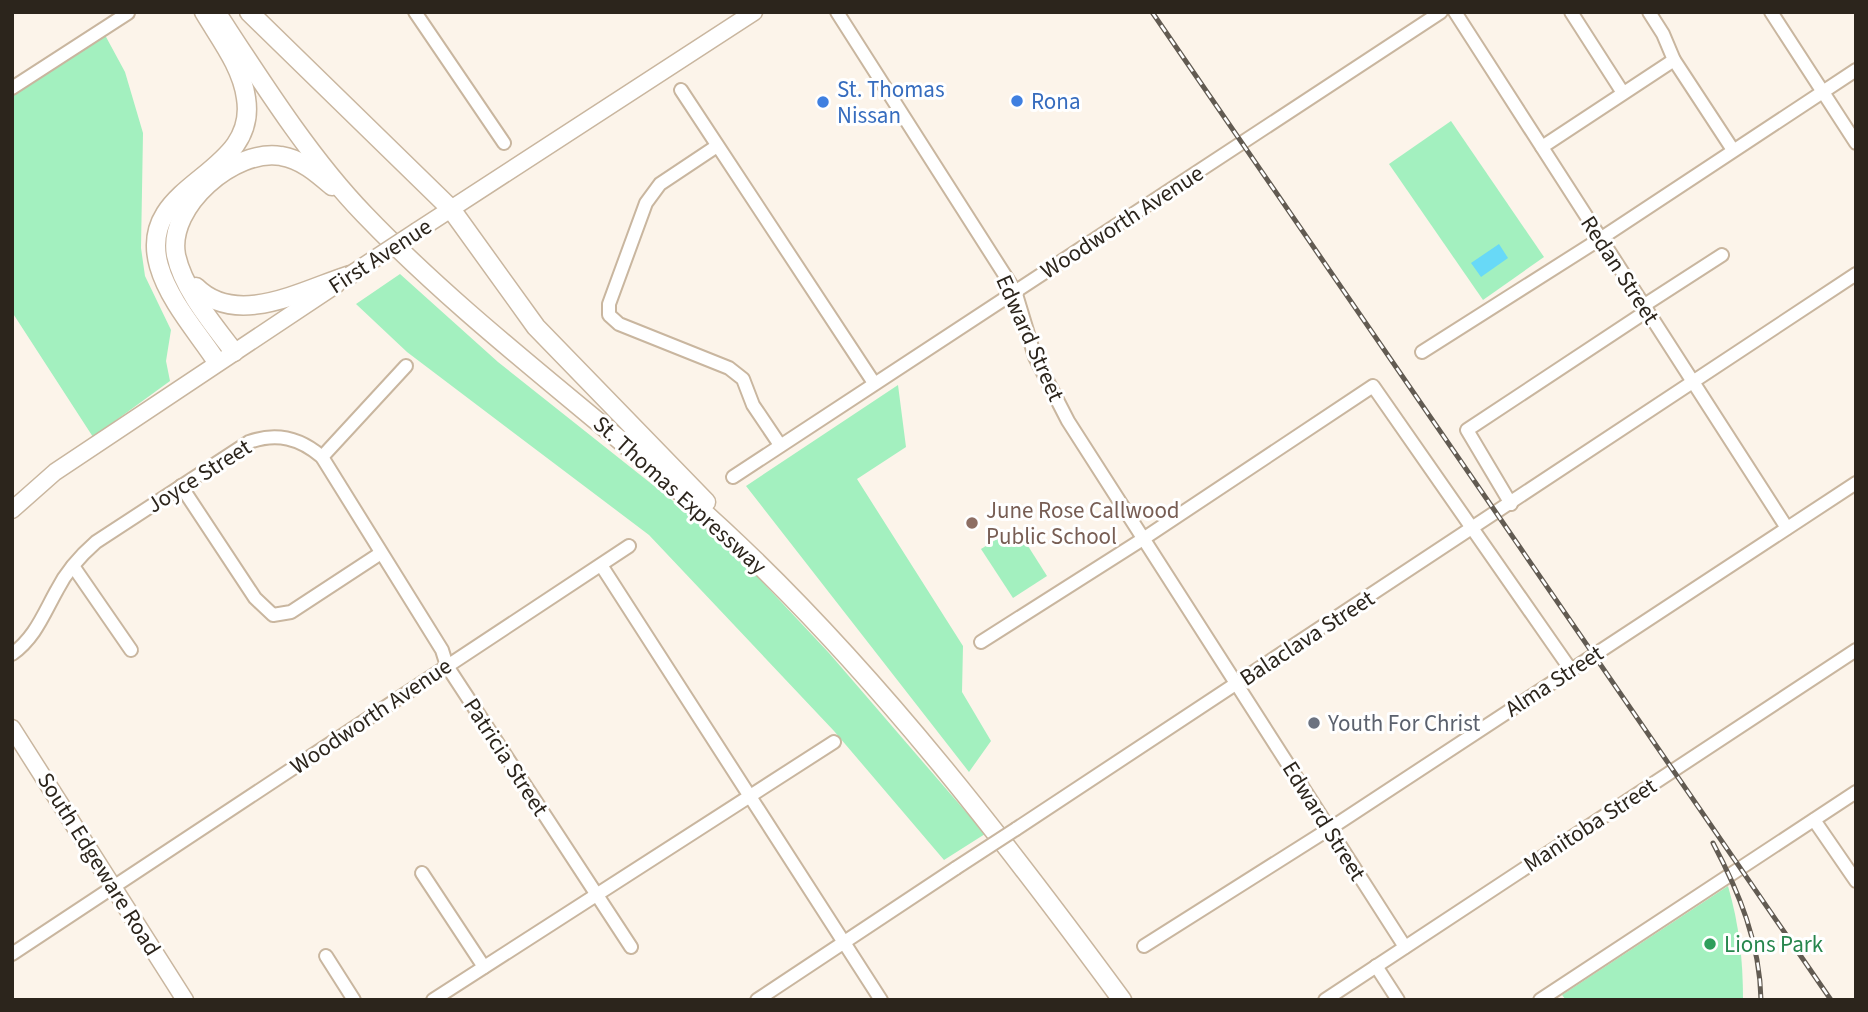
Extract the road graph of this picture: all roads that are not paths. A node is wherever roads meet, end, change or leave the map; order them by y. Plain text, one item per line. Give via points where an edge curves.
1 (204, 12) edge
2 (216, 12) edge
3 (249, 12) edge
4 (415, 12) edge
5 (754, 12) edge
6 (837, 12) edge
7 (1441, 12) edge
8 (1455, 12) edge
9 (1570, 12) edge
10 (1649, 12) edge
11 (1771, 12) edge
12 (128, 13) edge
13 (1674, 60) junction
14 (1856, 70) edge
15 (12, 88) edge
16 (681, 90) dead end
17 (1822, 92) junction
18 (1623, 93) junction
19 (504, 143) dead end
20 (1856, 143) edge
21 (717, 146) junction
22 (1542, 147) junction
23 (1733, 150) junction
24 (451, 209) junction
25 (361, 211) junction
26 (1600, 239) junction
27 (1722, 255) dead end
28 (179, 262) junction
29 (1856, 274) edge
30 (350, 275) junction
31 (1015, 291) junction
32 (1645, 309) junction
33 (234, 352) junction
34 (1422, 352) dead end
35 (217, 362) junction
36 (406, 366) dead end
37 (874, 383) junction
38 (1692, 383) junction
39 (780, 445) junction
40 (322, 457) junction
41 (733, 477) dead end
42 (1856, 482) edge
43 (181, 486) junction
44 (1511, 504) junction
45 (12, 510) edge
46 (1475, 528) junction
47 (1787, 528) junction
48 (1143, 539) junction
49 (629, 546) dead end
50 (381, 553) junction
51 (601, 565) junction
52 (73, 566) junction
53 (783, 587) junction
54 (981, 642) dead end
55 (131, 650) dead end
56 (1856, 650) edge
57 (12, 653) edge
58 (447, 666) junction
59 (1572, 670) junction
60 (1237, 684) junction
61 (12, 728) edge
62 (834, 742) dead end
63 (1856, 792) edge
64 (751, 796) junction
65 (1814, 820) junction
66 (1329, 829) junction
67 (422, 873) dead end
68 (1856, 881) edge
69 (114, 887) junction
70 (597, 896) junction
71 (843, 942) junction
72 (1144, 946) dead end
73 (631, 947) dead end
74 (1405, 947) junction
75 (12, 954) edge
76 (326, 956) dead end
77 (1376, 966) junction
78 (484, 967) junction
79 (1555, 995) edge
80 (185, 1000) edge
81 (354, 1000) edge
82 (433, 1000) edge
83 (757, 1000) edge
84 (881, 1000) edge
85 (1122, 1000) edge
86 (1325, 1000) edge
87 (1398, 1000) edge
88 (1540, 1000) edge

1 - 35 highway via 240,75 247,99 246,127 229,155 176,197 160,225 157,250 159,267 172,293
2 - 25 highway, St. Thomas Expressway via 277,103
3 - 24 highway
4 - 19 street
5 - 24 main road, First Avenue
6 - 31 street, Edward Street
7 - 31 street, Woodworth Avenue
8 - 22 street, Redan Street
9 - 18 street
10 - 13 street
11 - 17 street
12 - 15 street
13 - 18 street
13 - 23 street
14 - 17 street
16 - 21 street
17 - 20 street
17 - 23 street
18 - 22 street
21 - 37 street
21 - 39 street via 660,184 646,203 609,304 610,315 619,324 729,368 743,379 753,405
22 - 26 street, Redan Street
23 - 26 street
24 - 30 main road, First Avenue, bridge
24 - 53 highway via 536,327
25 - 28 highway via 295,160 281,156 249,159 209,185 186,208 176,236
25 - 53 highway, St. Thomas Expressway via 451,298 708,516
26 - 32 street, Redan Street
26 - 34 street
27 - 32 street
28 - 30 highway via 203,294 226,306 264,303
28 - 33 highway via 188,284
29 - 38 street, Balaclava Street
30 - 33 main road, First Avenue
31 - 37 street, Woodworth Avenue
31 - 48 street, Edward Street via 1049,389
32 - 38 street, Redan Street
32 - 44 street via 1466,430
33 - 35 main road, First Avenue
35 - 45 main road, First Avenue via 55,472
36 - 40 street
37 - 39 street, Woodworth Avenue
38 - 44 street, Balaclava Street
38 - 47 street, Redan Street
39 - 41 street, Woodworth Avenue
40 - 43 street, Joyce Street via 290,438 257,439
40 - 50 street, Patricia Street
42 - 47 street, Alma Street
43 - 50 street via 255,598 273,615 291,612
43 - 52 street, Joyce Street via 96,542
44 - 46 street, Balaclava Street
46 - 48 street via 1373,386
46 - 59 street
46 - 60 street, Balaclava Street
47 - 59 street, Alma Street
48 - 54 street
48 - 60 street, Edward Street
49 - 51 street, Woodworth Avenue
50 - 58 street, Patricia Street via 442,650
51 - 58 street, Woodworth Avenue
51 - 64 street
52 - 55 street
52 - 57 street, Joyce Street via 38,625
53 - 85 highway, St. Thomas Expressway via 950,778
56 - 74 street, Manitoba Street
58 - 69 street, Woodworth Avenue
58 - 70 street, Patricia Street
59 - 66 street, Alma Street
60 - 66 street, Edward Street
60 - 71 street, Balaclava Street, bridge
61 - 69 main road, South Edgeware Road
62 - 64 street
63 - 65 street
64 - 70 street
64 - 71 street
65 - 68 street
65 - 79 street
66 - 72 street, Alma Street
66 - 74 street, Edward Street
67 - 78 street
69 - 75 street, Woodworth Avenue
69 - 80 main road, South Edgeware Road
70 - 73 street, Patricia Street
70 - 78 street
71 - 83 street, Balaclava Street
71 - 84 street
74 - 77 street, Manitoba Street
76 - 81 street
77 - 86 street, Manitoba Street
77 - 87 street
78 - 82 street
79 - 88 street

